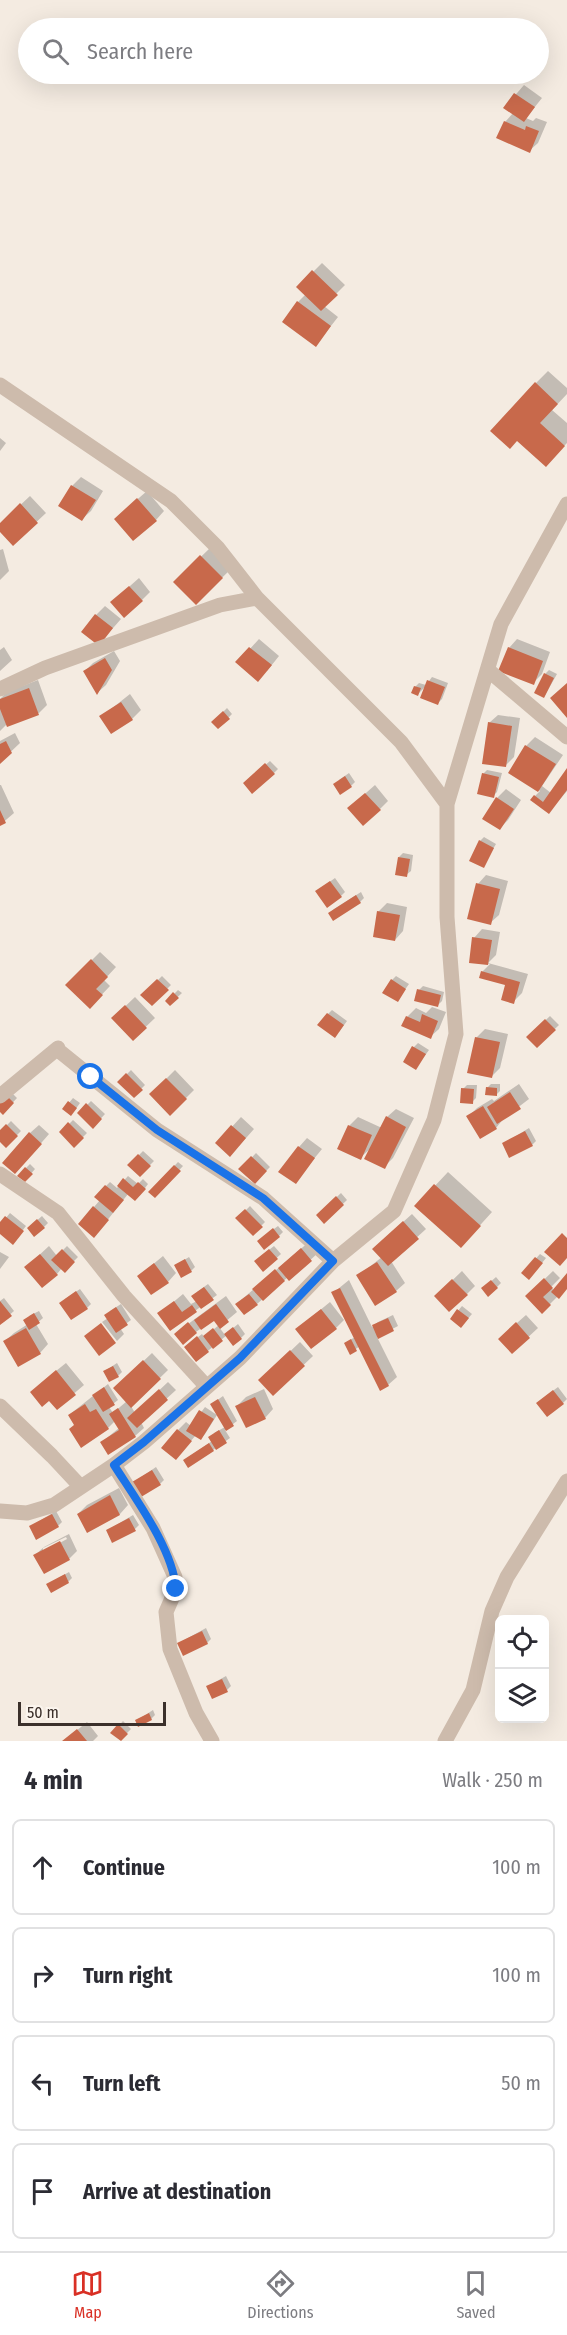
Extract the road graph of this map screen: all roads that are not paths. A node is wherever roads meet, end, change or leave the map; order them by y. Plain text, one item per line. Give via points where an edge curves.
1 (0, 385) edge
2 (567, 504) edge
3 (257, 598) junction
4 (488, 670) junction
5 (0, 689) edge
6 (567, 737) edge
7 (447, 804) junction
8 (0, 1096) edge
9 (0, 1174) edge
10 (333, 1261) junction
11 (207, 1387) junction
12 (0, 1406) edge
13 (114, 1465) junction
14 (567, 1481) edge
15 (80, 1486) junction
16 (0, 1511) edge
17 (213, 1741) edge
18 (445, 1741) edge

1 - 3 street via 171,501 218,548
2 - 4 street via 501,624
3 - 5 street via 220,605 45,668
3 - 7 street via 401,742
4 - 6 street
4 - 7 street
7 - 10 street via 447,917 456,1034 434,1120 394,1211
8 - 10 street via 58,1048 157,1130 263,1198
9 - 11 street via 57,1213 124,1296
10 - 11 street
11 - 13 street
12 - 15 street
13 - 15 street
13 - 17 street via 153,1528 175,1577 176,1589 166,1612 170,1649 196,1713
14 - 18 street via 507,1577 492,1611 473,1690
15 - 16 street via 54,1505 27,1513

